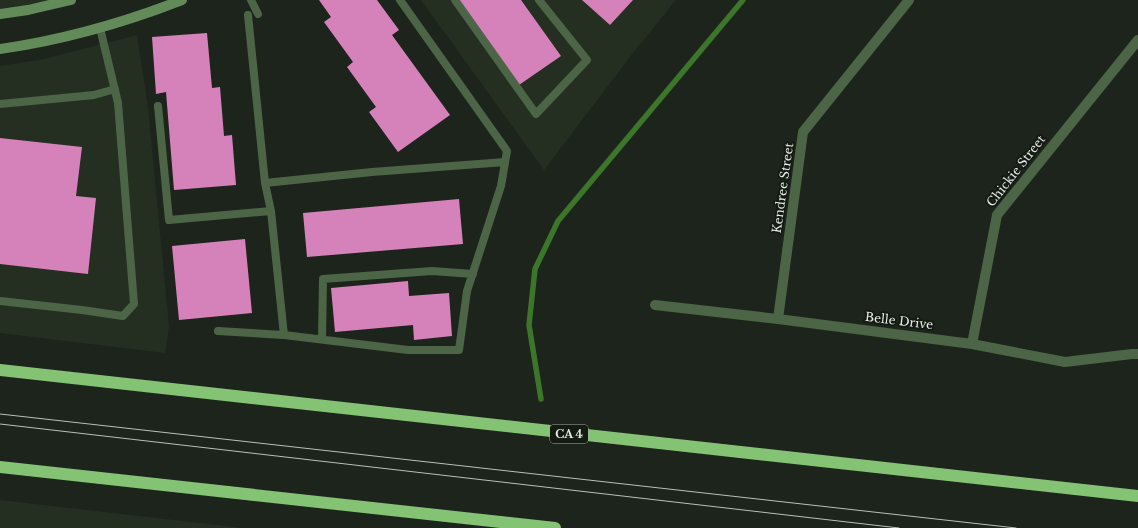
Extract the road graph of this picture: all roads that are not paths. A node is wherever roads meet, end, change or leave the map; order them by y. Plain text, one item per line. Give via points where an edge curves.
1 (71, 0) edge
2 (182, 0) edge
3 (252, 0) edge
4 (400, 0) edge
5 (455, 0) edge
6 (539, 0) edge
7 (908, 0) edge
8 (0, 14) edge
9 (258, 14) dead end
10 (248, 15) dead end
11 (100, 28) junction
12 (1138, 40) edge
13 (0, 49) edge
14 (115, 89) junction
15 (0, 104) edge
16 (158, 106) dead end
17 (505, 162) junction
18 (265, 183) junction
19 (271, 211) junction
20 (473, 274) junction
21 (0, 301) edge
22 (654, 305) dead end
23 (778, 319) junction
24 (218, 330) dead end
25 (284, 335) junction
26 (322, 339) junction
27 (972, 344) junction
28 (1138, 354) edge
29 (0, 370) edge
30 (0, 467) edge
31 (1138, 496) edge
32 (555, 528) edge

1 - 8 main road
2 - 11 main road
3 - 9 lane
4 - 17 lane via 506,151
5 - 6 lane via 536,114 587,60
7 - 23 street, Kendree Street via 803,132
10 - 18 lane
11 - 13 main road
11 - 14 lane
12 - 27 street, Chickie Street via 997,215
14 - 15 lane via 94,95
14 - 21 lane via 134,304 123,316
16 - 19 lane via 169,220
17 - 18 lane
17 - 20 lane via 501,186
18 - 19 lane
19 - 25 lane
20 - 26 lane via 432,271 323,279
20 - 26 lane via 467,291 459,350 408,350
22 - 23 street, Belle Drive
23 - 27 street, Belle Drive
24 - 25 lane
25 - 26 lane
27 - 28 street, Belle Drive via 1064,362
29 - 31 highway, CA 4
30 - 32 highway

